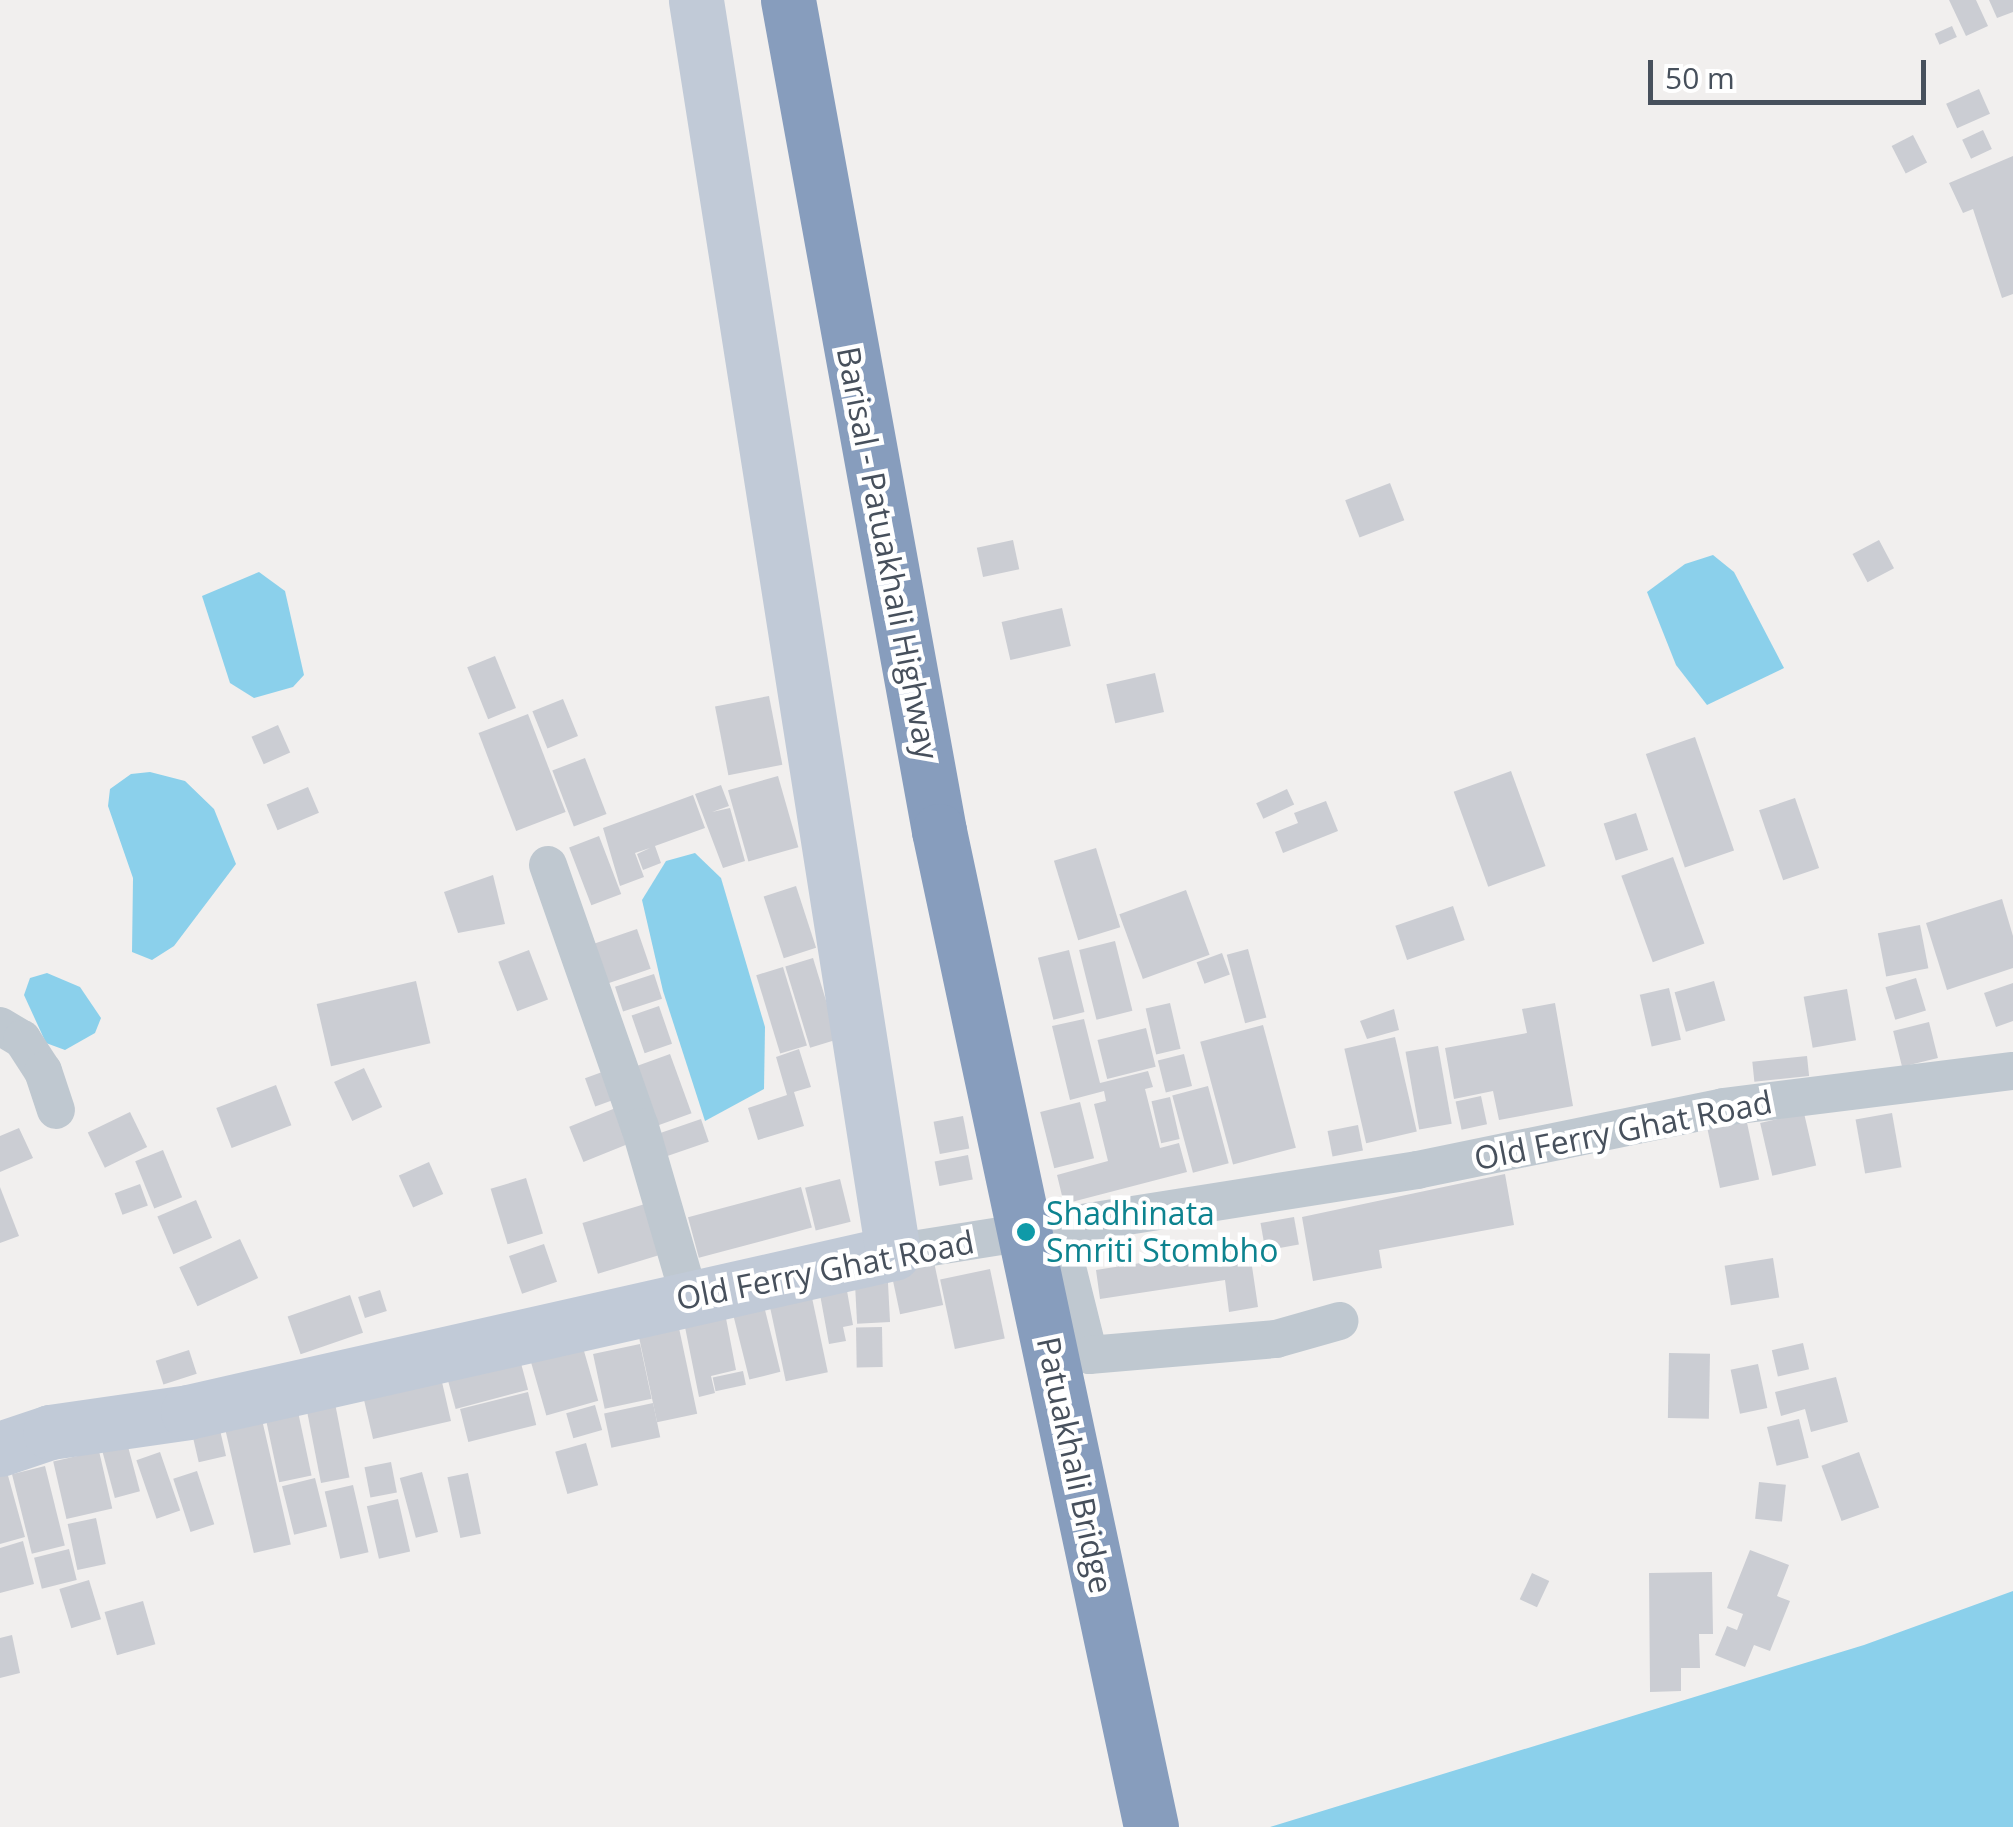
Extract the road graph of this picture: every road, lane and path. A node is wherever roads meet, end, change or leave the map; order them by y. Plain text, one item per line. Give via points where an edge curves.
1 (696, 0) edge
2 (788, 0) edge
3 (548, 865) dead end
4 (0, 1026) edge
5 (2013, 1071) edge
6 (996, 1104) joint
7 (56, 1110) dead end
8 (1057, 1227) junction
9 (893, 1253) junction
10 (689, 1296) junction
11 (1339, 1321) dead end
12 (0, 1449) edge
13 (1151, 1827) edge

1 - 9 street
2 - 6 highway, Barisal - Patuakhali Highway via 939,831
3 - 10 street via 640,1127
4 - 7 street via 22,1039 43,1071
5 - 8 street, Old Ferry Ghat Road via 1723,1108 1417,1170
6 - 13 highway, Patuakhali Bridge
8 - 9 street, Old Ferry Ghat Road
8 - 11 street via 1089,1355 1276,1339
9 - 10 street, Old Ferry Ghat Road
10 - 12 street, Old Ferry Ghat Road via 188,1412 50,1432

